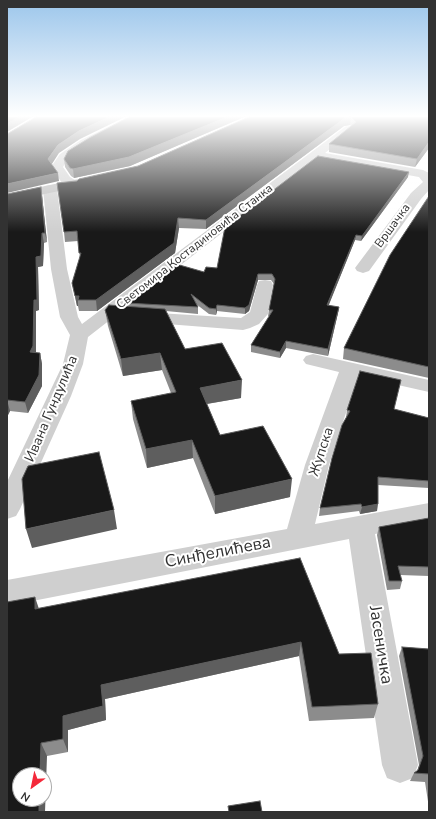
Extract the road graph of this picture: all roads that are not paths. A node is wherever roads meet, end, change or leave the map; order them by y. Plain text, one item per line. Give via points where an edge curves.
1 (65, 155) edge
2 (316, 155) edge
3 (317, 155) edge
4 (101, 178) edge
5 (428, 184) edge
6 (73, 185) junction
7 (50, 190) junction
8 (7, 198) edge
9 (363, 268) dead end
10 (265, 285) dead end
11 (108, 314) junction
12 (79, 335) junction
13 (313, 360) dead end
14 (350, 369) junction
15 (429, 386) edge
16 (7, 509) edge
17 (429, 513) edge
18 (360, 525) junction
19 (299, 537) junction
20 (7, 593) edge
21 (400, 765) dead end

1 - 6 street via 57,167
2 - 11 street, Светомира Костадиновића Станка via 242,209
3 - 5 street, Вршачка via 423,174
4 - 6 street
5 - 9 street, Вршачка via 416,196
6 - 7 street
7 - 8 street
7 - 12 street via 58,269 68,317
10 - 11 street via 259,314 243,324
11 - 12 street, Светомира Костадиновића Станка
12 - 16 street, Ивана Гундулића via 73,364 60,396
13 - 14 street
14 - 15 street
14 - 19 street, Жупска via 317,465
17 - 18 street, Синђелићева
18 - 19 street, Синђелићева
18 - 21 street, Јасеничка
19 - 20 street, Синђелићева

